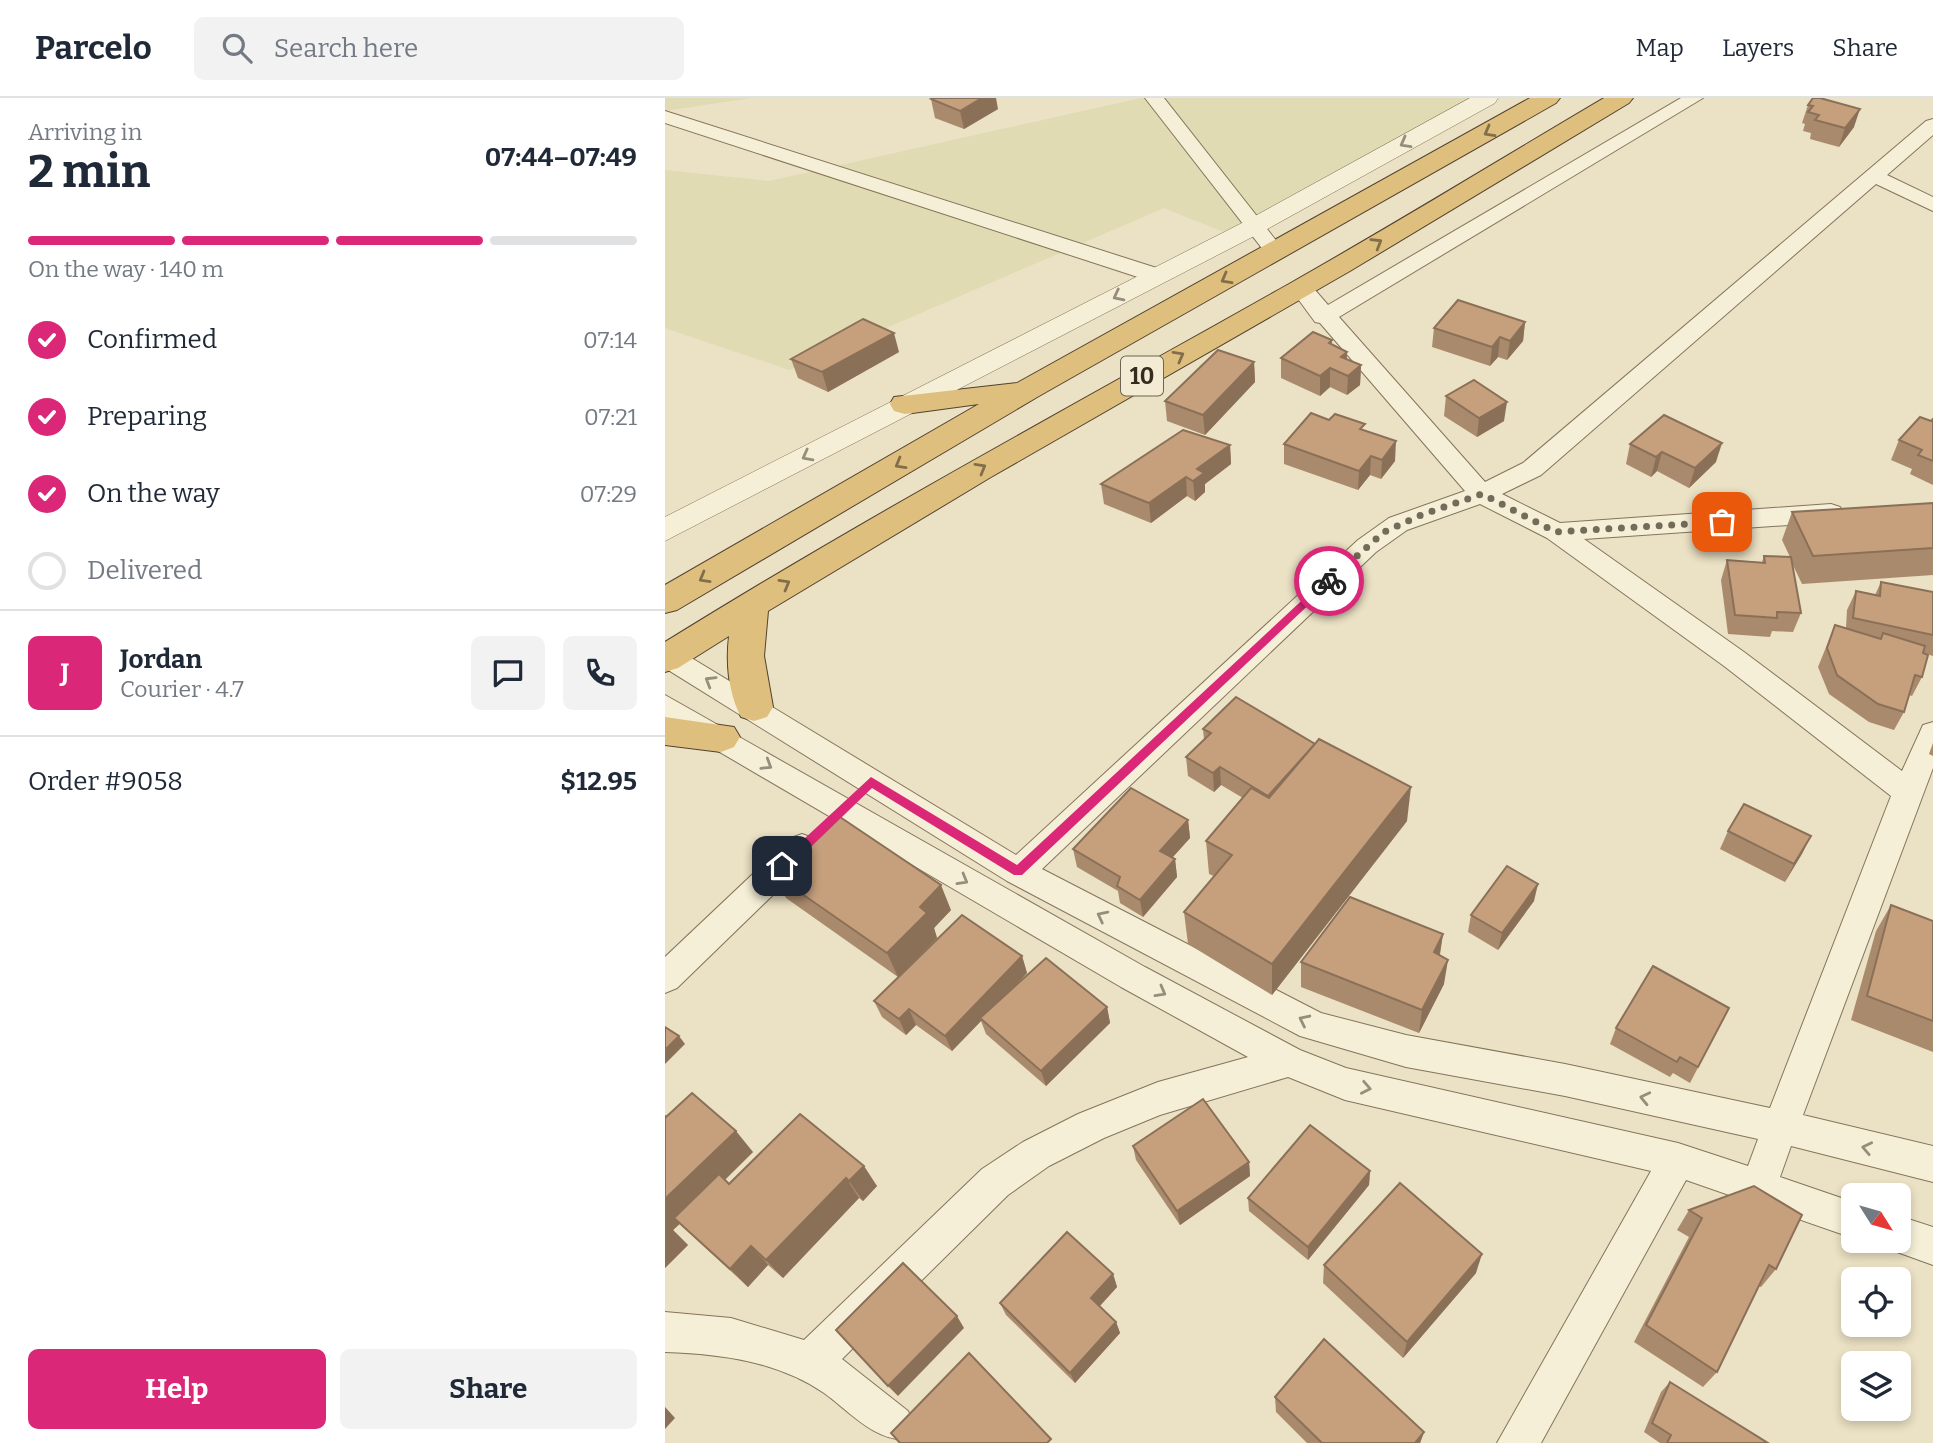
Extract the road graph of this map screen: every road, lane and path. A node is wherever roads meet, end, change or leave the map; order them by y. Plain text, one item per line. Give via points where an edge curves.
1 (1154, 98) edge
2 (1486, 98) edge
3 (1548, 98) edge
4 (1621, 98) edge
5 (1694, 98) edge
6 (665, 117) edge
7 (1933, 125) edge
8 (1875, 177) junction
9 (1933, 205) edge
10 (1253, 227) junction
11 (1275, 252) junction
12 (1158, 276) junction
13 (1301, 289) junction
14 (1323, 317) junction
15 (1028, 390) junction
16 (905, 404) junction
17 (1482, 494) junction
18 (1854, 512) edge
19 (665, 530) edge
20 (1556, 532) junction
21 (665, 601) edge
22 (751, 605) junction
23 (666, 657) edge
24 (665, 706) edge
25 (754, 707) junction
26 (665, 731) edge
27 (1933, 733) edge
28 (721, 737) junction
29 (871, 782) junction
30 (1908, 792) junction
31 (841, 811) junction
32 (1018, 872) junction
33 (665, 978) edge
34 (1288, 1061) junction
35 (1779, 1129) junction
36 (1678, 1160) junction
37 (1933, 1164) edge
38 (1756, 1189) junction
39 (1841, 1216) edge
40 (1911, 1239) edge
41 (1933, 1247) edge
42 (665, 1332) edge
43 (809, 1363) junction
44 (894, 1425) edge
45 (1518, 1443) edge

1 - 10 street
2 -> 10 street
3 -> 11 highway, 10
13 -> 4 highway, 10
5 - 14 street
6 - 12 street
7 - 8 street
8 - 9 street
8 - 17 street via 1532,469
10 - 11 street
10 - 12 street
11 -> 15 highway, 10
12 -> 16 street
13 - 14 street
22 -> 13 highway, 10 via 1090,405
14 - 17 street
15 - 16 highway
15 -> 21 highway, 10
16 -> 19 street
17 - 20 street
17 - 32 street via 1398,524 1367,546
18 - 20 street
20 - 30 street via 1734,659
22 - 23 highway, 10
22 - 25 highway via 743,647
25 -> 23 street
24 - 28 street
25 - 29 street
26 - 28 highway
27 - 30 street
28 -> 31 street
29 - 31 street
29 - 32 street
30 - 35 street
31 - 33 street
31 -> 34 street
35 -> 32 street via 1565,1080 1358,1042 1312,1025
34 -> 36 street via 1345,1084
34 - 43 street via 1158,1099 1036,1154 995,1182
37 -> 35 street
35 - 38 street
36 - 38 street
36 - 45 street
38 - 39 street
40 - 41 street
42 - 43 street via 712,1332
43 - 44 street via 835,1377

